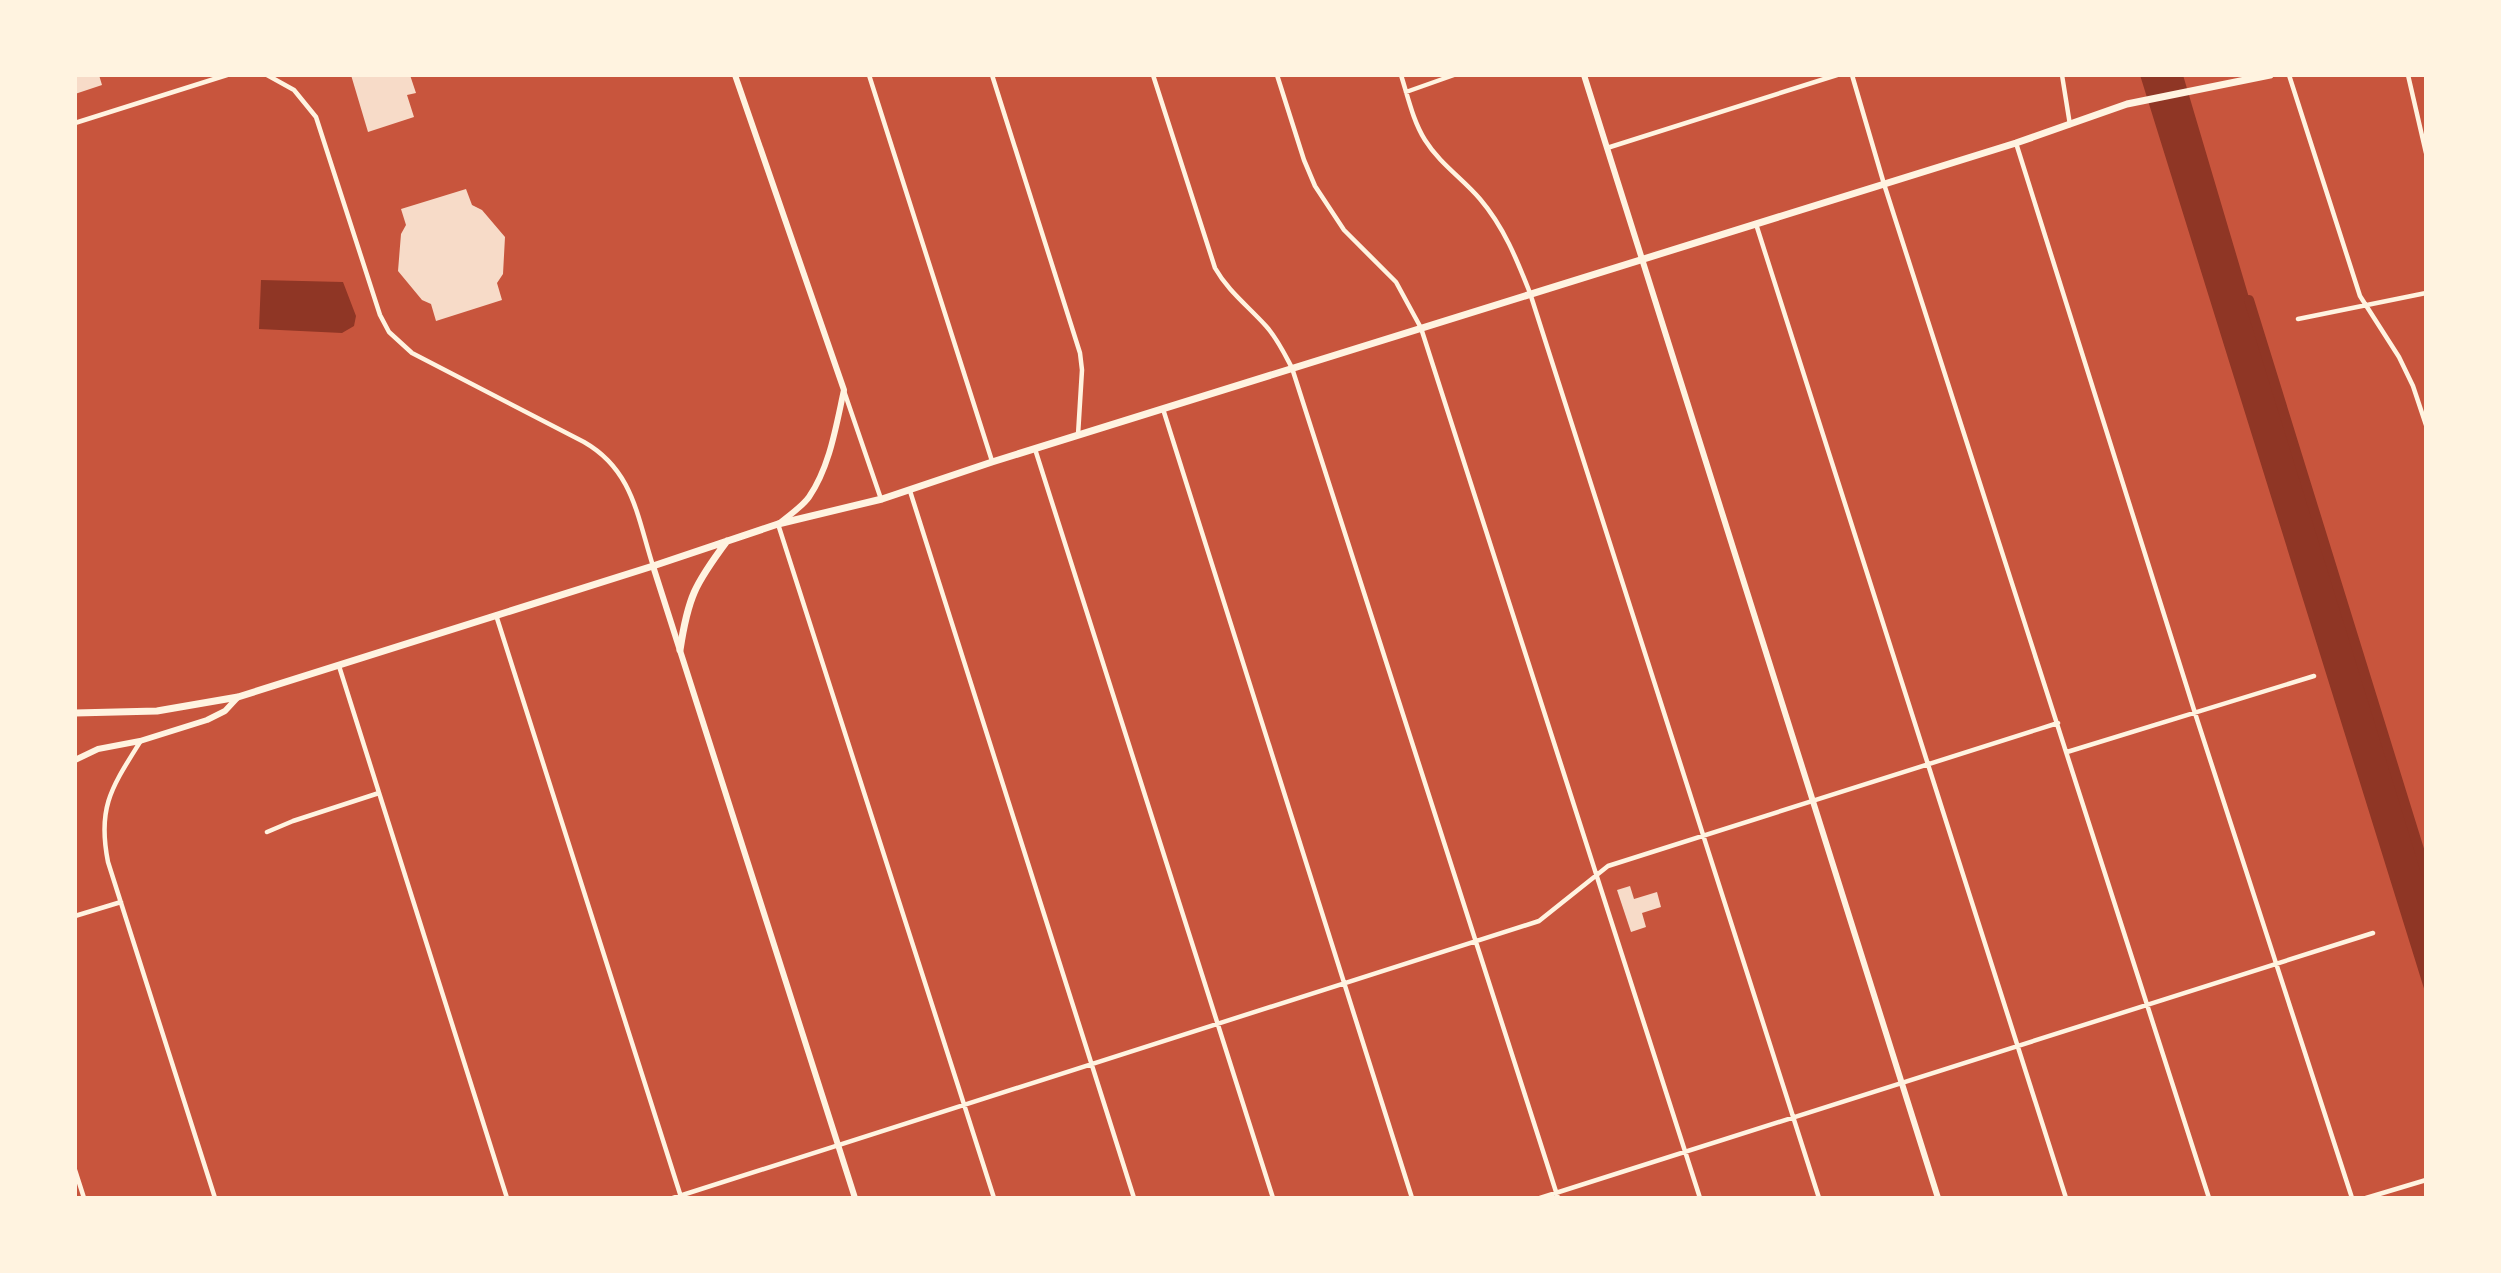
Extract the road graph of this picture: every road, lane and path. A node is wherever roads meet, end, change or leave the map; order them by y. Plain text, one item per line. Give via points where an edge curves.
1 (267, 75) edge
2 (735, 75) edge
3 (869, 75) edge
4 (992, 75) edge
5 (1153, 75) edge
6 (1277, 75) edge
7 (1401, 75) edge
8 (1454, 75) edge
9 (1584, 75) edge
10 (1837, 75) edge
11 (1852, 75) edge
12 (2062, 75) edge
13 (2270, 75) edge
14 (2289, 75) edge
15 (2408, 75) edge
16 (225, 76) edge
17 (1406, 92) junction
18 (75, 123) edge
19 (2070, 125) junction
20 (2016, 143) junction
21 (1607, 148) junction
22 (2426, 153) edge
23 (1884, 184) junction
24 (1756, 225) junction
25 (1642, 258) junction
26 (1530, 293) junction
27 (2426, 293) edge
28 (2365, 306) junction
29 (2298, 319) dead end
30 (1421, 328) junction
31 (1292, 368) junction
32 (844, 390) junction
33 (1163, 408) junction
34 (2426, 425) edge
35 (1077, 435) junction
36 (1035, 449) junction
37 (992, 462) junction
38 (910, 491) junction
39 (882, 499) junction
40 (778, 524) junction
41 (727, 541) junction
42 (653, 566) junction
43 (496, 615) junction
44 (680, 650) junction
45 (339, 666) junction
46 (2314, 676) dead end
47 (238, 697) junction
48 (77, 713) edge
49 (2195, 713) junction
50 (2058, 723) junction
51 (140, 741) junction
52 (2067, 752) junction
53 (75, 760) edge
54 (1928, 764) junction
55 (379, 793) junction
56 (1812, 801) junction
57 (267, 832) dead end
58 (1704, 836) junction
59 (1596, 876) junction
60 (121, 902) junction
61 (75, 916) edge
62 (2373, 933) dead end
63 (1476, 941) junction
64 (2277, 962) junction
65 (1343, 984) junction
66 (2147, 1004) junction
67 (1218, 1024) junction
68 (2018, 1045) junction
69 (1091, 1064) junction
70 (1901, 1082) junction
71 (964, 1104) junction
72 (1793, 1117) junction
73 (838, 1145) junction
74 (1686, 1151) junction
75 (75, 1170) edge
76 (2426, 1180) edge
77 (1557, 1195) edge
78 (681, 1197) edge
79 (84, 1198) edge
80 (215, 1198) edge
81 (508, 1198) edge
82 (673, 1198) edge
83 (855, 1198) edge
84 (994, 1198) edge
85 (1133, 1198) edge
86 (1273, 1198) edge
87 (1412, 1198) edge
88 (1539, 1198) edge
89 (1700, 1198) edge
90 (1819, 1198) edge
91 (1938, 1198) edge
92 (2066, 1198) edge
93 (2209, 1198) edge
94 (2352, 1198) edge
95 (2366, 1198) edge

1 - 42 street via 294,90 316,117 388,332 412,353 608,458 627,486
2 - 32 street
3 - 37 street
4 - 35 street via 1080,353
5 - 31 street via 1215,268 1234,295 1267,326
6 - 30 street via 1315,186 1344,230 1396,282
7 - 17 street
8 - 17 street
9 - 21 street
10 - 21 street
11 - 23 street
12 - 19 street
13 - 19 main road via 2143,99
14 - 28 street
15 - 22 street
16 - 18 street
17 - 26 street via 1424,138 1492,215
19 - 20 main road
20 - 23 main road
20 - 49 street
21 - 25 street
23 - 24 main road
23 - 50 street
24 - 25 main road
24 - 54 street
25 - 26 main road
25 - 56 street
26 - 30 main road
26 - 58 street
27 - 28 street
28 - 29 street
28 - 34 street via 2399,357
30 - 31 main road
30 - 59 street
31 - 33 main road
31 - 63 street
32 - 39 street
32 - 40 street via 821,473 808,499
33 - 35 main road
33 - 65 street
35 - 36 main road
36 - 37 main road
36 - 67 street
37 - 38 main road
38 - 39 main road
38 - 69 street
39 - 40 main road
40 - 41 main road
40 - 71 street
41 - 42 main road
41 - 44 main road via 693,590
42 - 43 main road
42 - 44 street
43 - 45 main road
43 - 78 street
44 - 73 street
45 - 47 main road
45 - 55 street
46 - 49 street
47 - 48 main road via 157,711
47 - 51 street via 207,720
49 - 52 street
49 - 64 street
50 - 52 street
50 - 54 street
51 - 53 street via 98,749
51 - 60 street via 104,812 104,845
52 - 66 street
54 - 56 street
54 - 68 street
55 - 57 street
55 - 81 street
56 - 58 street
56 - 70 street
58 - 59 street via 1608,866
58 - 72 street
59 - 63 street via 1539,921
59 - 74 street
60 - 61 street
60 - 80 street
62 - 64 street
63 - 65 street
63 - 77 street
64 - 66 street
64 - 94 street
65 - 67 street
65 - 87 street
66 - 68 street
66 - 93 street
67 - 69 street
67 - 86 street
68 - 70 street
68 - 92 street
69 - 71 street
69 - 85 street
70 - 72 street
70 - 91 street
71 - 73 street
71 - 84 street
72 - 74 street
72 - 90 street
73 - 78 street
73 - 83 street
74 - 77 street
74 - 89 street
75 - 79 street
76 - 95 street
77 - 88 street
78 - 82 street

